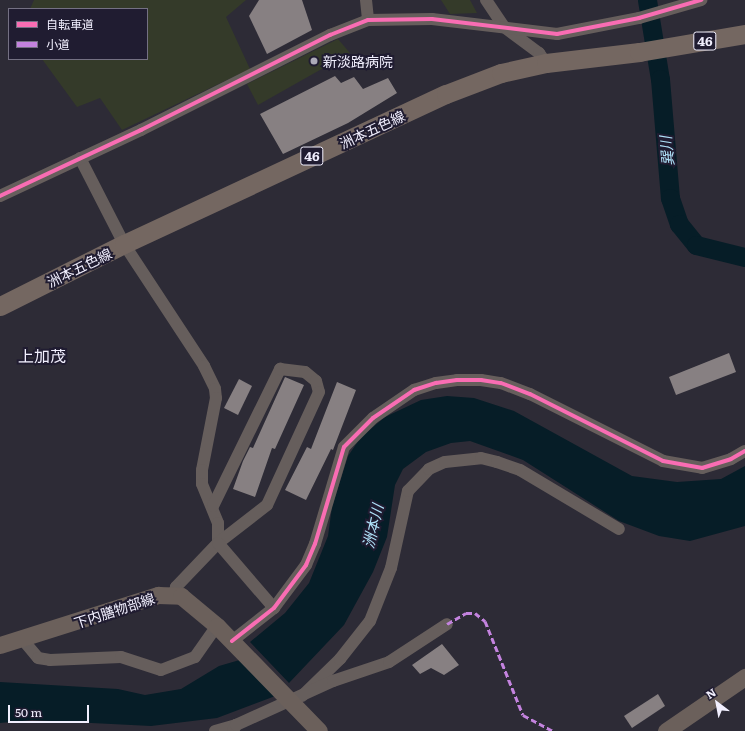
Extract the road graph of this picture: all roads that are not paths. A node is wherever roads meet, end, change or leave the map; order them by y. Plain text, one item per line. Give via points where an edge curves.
1 (366, 0) edge
2 (486, 0) edge
3 (701, 0) edge
4 (368, 20) junction
5 (504, 27) junction
6 (745, 34) edge
7 (546, 63) junction
8 (80, 158) junction
9 (0, 196) edge
10 (124, 244) junction
11 (0, 306) edge
12 (745, 451) edge
13 (213, 506) junction
14 (619, 529) dead end
15 (218, 543) junction
16 (174, 595) junction
17 (274, 608) junction
18 (447, 624) dead end
19 (217, 626) junction
20 (23, 640) junction
21 (232, 641) junction
22 (0, 645) edge
23 (745, 677) edge
24 (291, 697) junction
25 (235, 728) edge
26 (214, 731) edge
27 (319, 731) edge
28 (666, 731) edge

1 - 4 street
2 - 5 street
3 - 5 street via 638,18 557,34
4 - 5 street via 432,19
4 - 8 street via 330,35
5 - 7 street via 539,53
6 - 7 main road, 洲本五色線 / 46 via 639,52
7 - 10 main road, 洲本五色線 / 46 via 500,73 446,94
8 - 9 street
8 - 10 street
10 - 11 main road, 洲本五色線 / 46
10 - 13 street via 204,366 215,389 216,398 202,470 202,484
12 - 17 street via 732,459 702,468 663,461 530,394 501,383 480,380 436,383 414,390 373,418 344,447 315,544 295,581
13 - 15 street via 218,523
13 - 15 street via 280,369 305,372 316,381 318,392 267,505
14 - 24 street via 520,470 497,462 481,458 445,462 429,469 408,491 391,568 370,621 340,659
15 - 16 street via 176,587
15 - 17 street
16 - 19 main road, 下内膳物部線 via 188,600
16 - 20 main road, 下内膳物部線 via 144,599
17 - 21 street
18 - 24 street via 389,662
19 - 20 street via 195,657 161,670 121,657 50,660 38,658
19 - 21 main road, 下内膳物部線
20 - 22 main road, 下内膳物部線
21 - 24 main road, 下内膳物部線
23 - 28 main road
24 - 25 street
24 - 27 main road, 下内膳物部線
25 - 26 street

